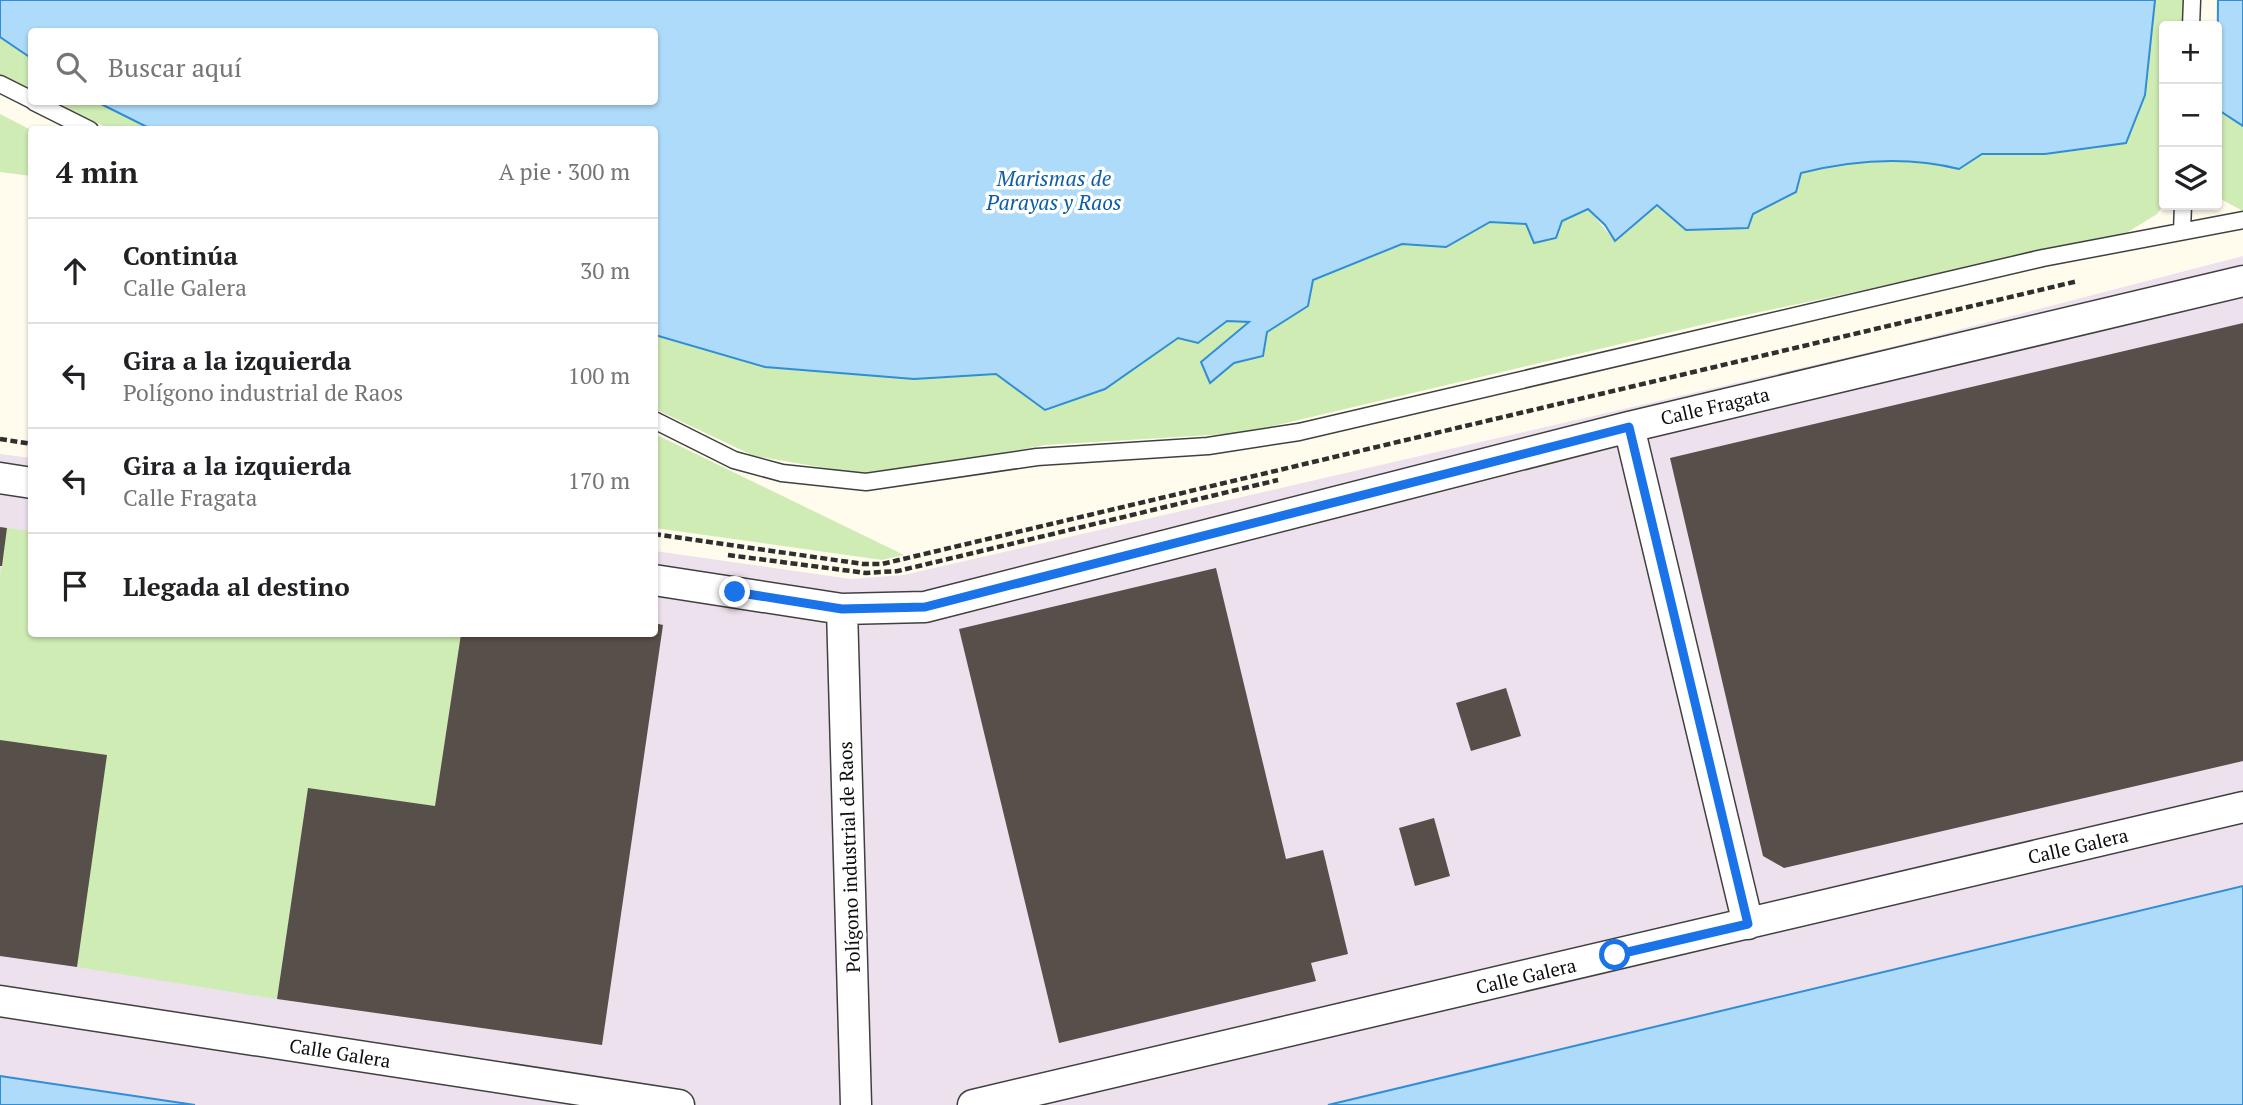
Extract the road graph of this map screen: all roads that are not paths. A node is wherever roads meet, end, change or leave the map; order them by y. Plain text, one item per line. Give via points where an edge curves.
1 (2192, 0) edge
2 (2191, 21) edge
3 (0, 85) edge
4 (28, 99) edge
5 (41, 105) edge
6 (82, 126) edge
7 (2183, 210) edge
8 (2243, 220) edge
9 (2182, 231) junction
10 (2243, 281) edge
11 (658, 422) edge
12 (1629, 427) junction
13 (0, 478) edge
14 (28, 482) edge
15 (658, 581) edge
16 (842, 609) junction
17 (2243, 807) edge
18 (1748, 924) junction
19 (0, 1001) edge
20 (679, 1105) edge
21 (856, 1105) edge
22 (973, 1105) edge

1 - 2 lane
3 - 4 lane
5 - 6 lane
7 - 9 lane
8 - 9 lane
9 - 11 lane via 2030,261 1299,432 1209,446 1037,457 866,482 782,473 734,460
10 - 12 street, Calle Fragata
12 - 16 street, Calle Fragata via 959,600 925,607
12 - 18 street
13 - 14 street
15 - 16 street, Calle Fragata
16 - 21 street, Polígono industrial de Raos
17 - 18 street, Calle Galera
18 - 22 street, Calle Galera
19 - 20 street, Calle Galera

